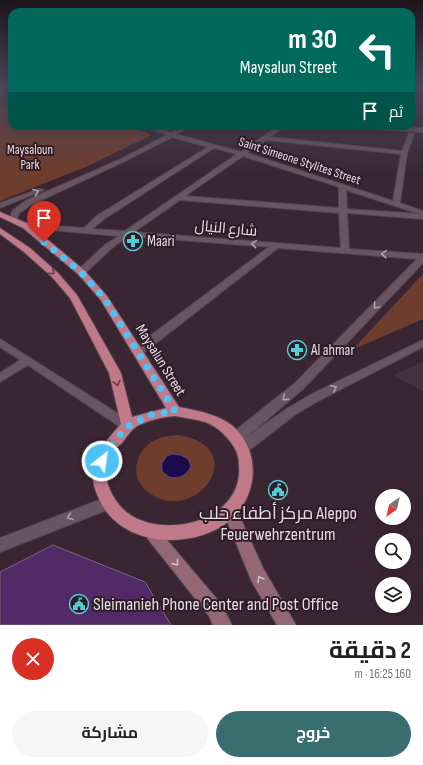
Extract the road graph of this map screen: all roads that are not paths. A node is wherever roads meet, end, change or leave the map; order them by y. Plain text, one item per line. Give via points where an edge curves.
1 (156, 130) edge
2 (181, 130) edge
3 (276, 130) edge
4 (402, 130) edge
5 (411, 134) junction
6 (170, 136) junction
7 (423, 136) edge
8 (264, 138) junction
9 (213, 146) junction
10 (404, 153) junction
11 (241, 154) junction
12 (342, 186) junction
13 (177, 198) junction
14 (396, 204) junction
15 (0, 206) edge
16 (343, 212) junction
17 (423, 213) edge
18 (0, 214) edge
19 (423, 217) edge
20 (13, 219) junction
21 (26, 226) junction
22 (0, 230) edge
23 (85, 231) junction
24 (125, 234) junction
25 (276, 246) junction
26 (345, 251) junction
27 (423, 257) edge
28 (81, 272) junction
29 (0, 342) edge
30 (423, 343) edge
31 (138, 351) junction
32 (28, 360) junction
33 (0, 378) edge
34 (175, 411) junction
35 (128, 426) junction
36 (240, 442) junction
37 (107, 503) junction
38 (230, 510) junction
39 (152, 533) junction
40 (0, 545) edge
41 (223, 625) edge
42 (287, 625) edge

1 - 6 street, Saint Simeone Stylites Street
2 - 6 street
3 - 8 street
4 - 5 street
5 - 7 street
5 - 10 street
6 - 9 street, Saint Simeone Stylites Street
15 -> 6 street
6 - 20 street via 28,203 16,212
8 - 10 street
8 - 11 street
9 - 11 street, Saint Simeone Stylites Street
9 - 23 street
10 - 14 street
11 - 12 street, Saint Simeone Stylites Street
11 - 13 street
12 - 14 street, Saint Simeone Stylites Street
12 - 16 street
13 - 16 street
13 - 24 street
14 - 17 street, Saint Simeone Stylites Street
16 - 19 street
16 - 26 street
18 - 20 main road, Maysalun Street
20 - 21 main road, Maysalun Street
21 - 23 street, شارع النيال
21 - 28 main road, Maysalun Street
22 -> 35 main road via 55,275 74,297 115,373
23 - 24 street, شارع النيال
25 -> 24 street, شارع النيال
24 - 28 street
25 - 26 street, شارع النيال
25 - 31 street
27 -> 26 street, شارع النيال
27 -> 36 street via 299,386
28 - 31 main road, Maysalun Street via 104,298
29 - 32 street
36 -> 30 street via 298,407
31 - 34 main road, Maysalun Street
32 - 33 street
32 - 35 street
34 - 35 main road via 150,415
34 - 36 main road via 193,412 210,417 225,426
35 - 37 main road via 104,453 100,469 100,486
36 - 38 main road via 248,466 246,486 240,499
37 - 39 main road via 125,522
37 -> 40 street
38 - 39 main road via 208,526 181,534
42 -> 38 main road via 257,574
39 -> 41 main road via 215,610

